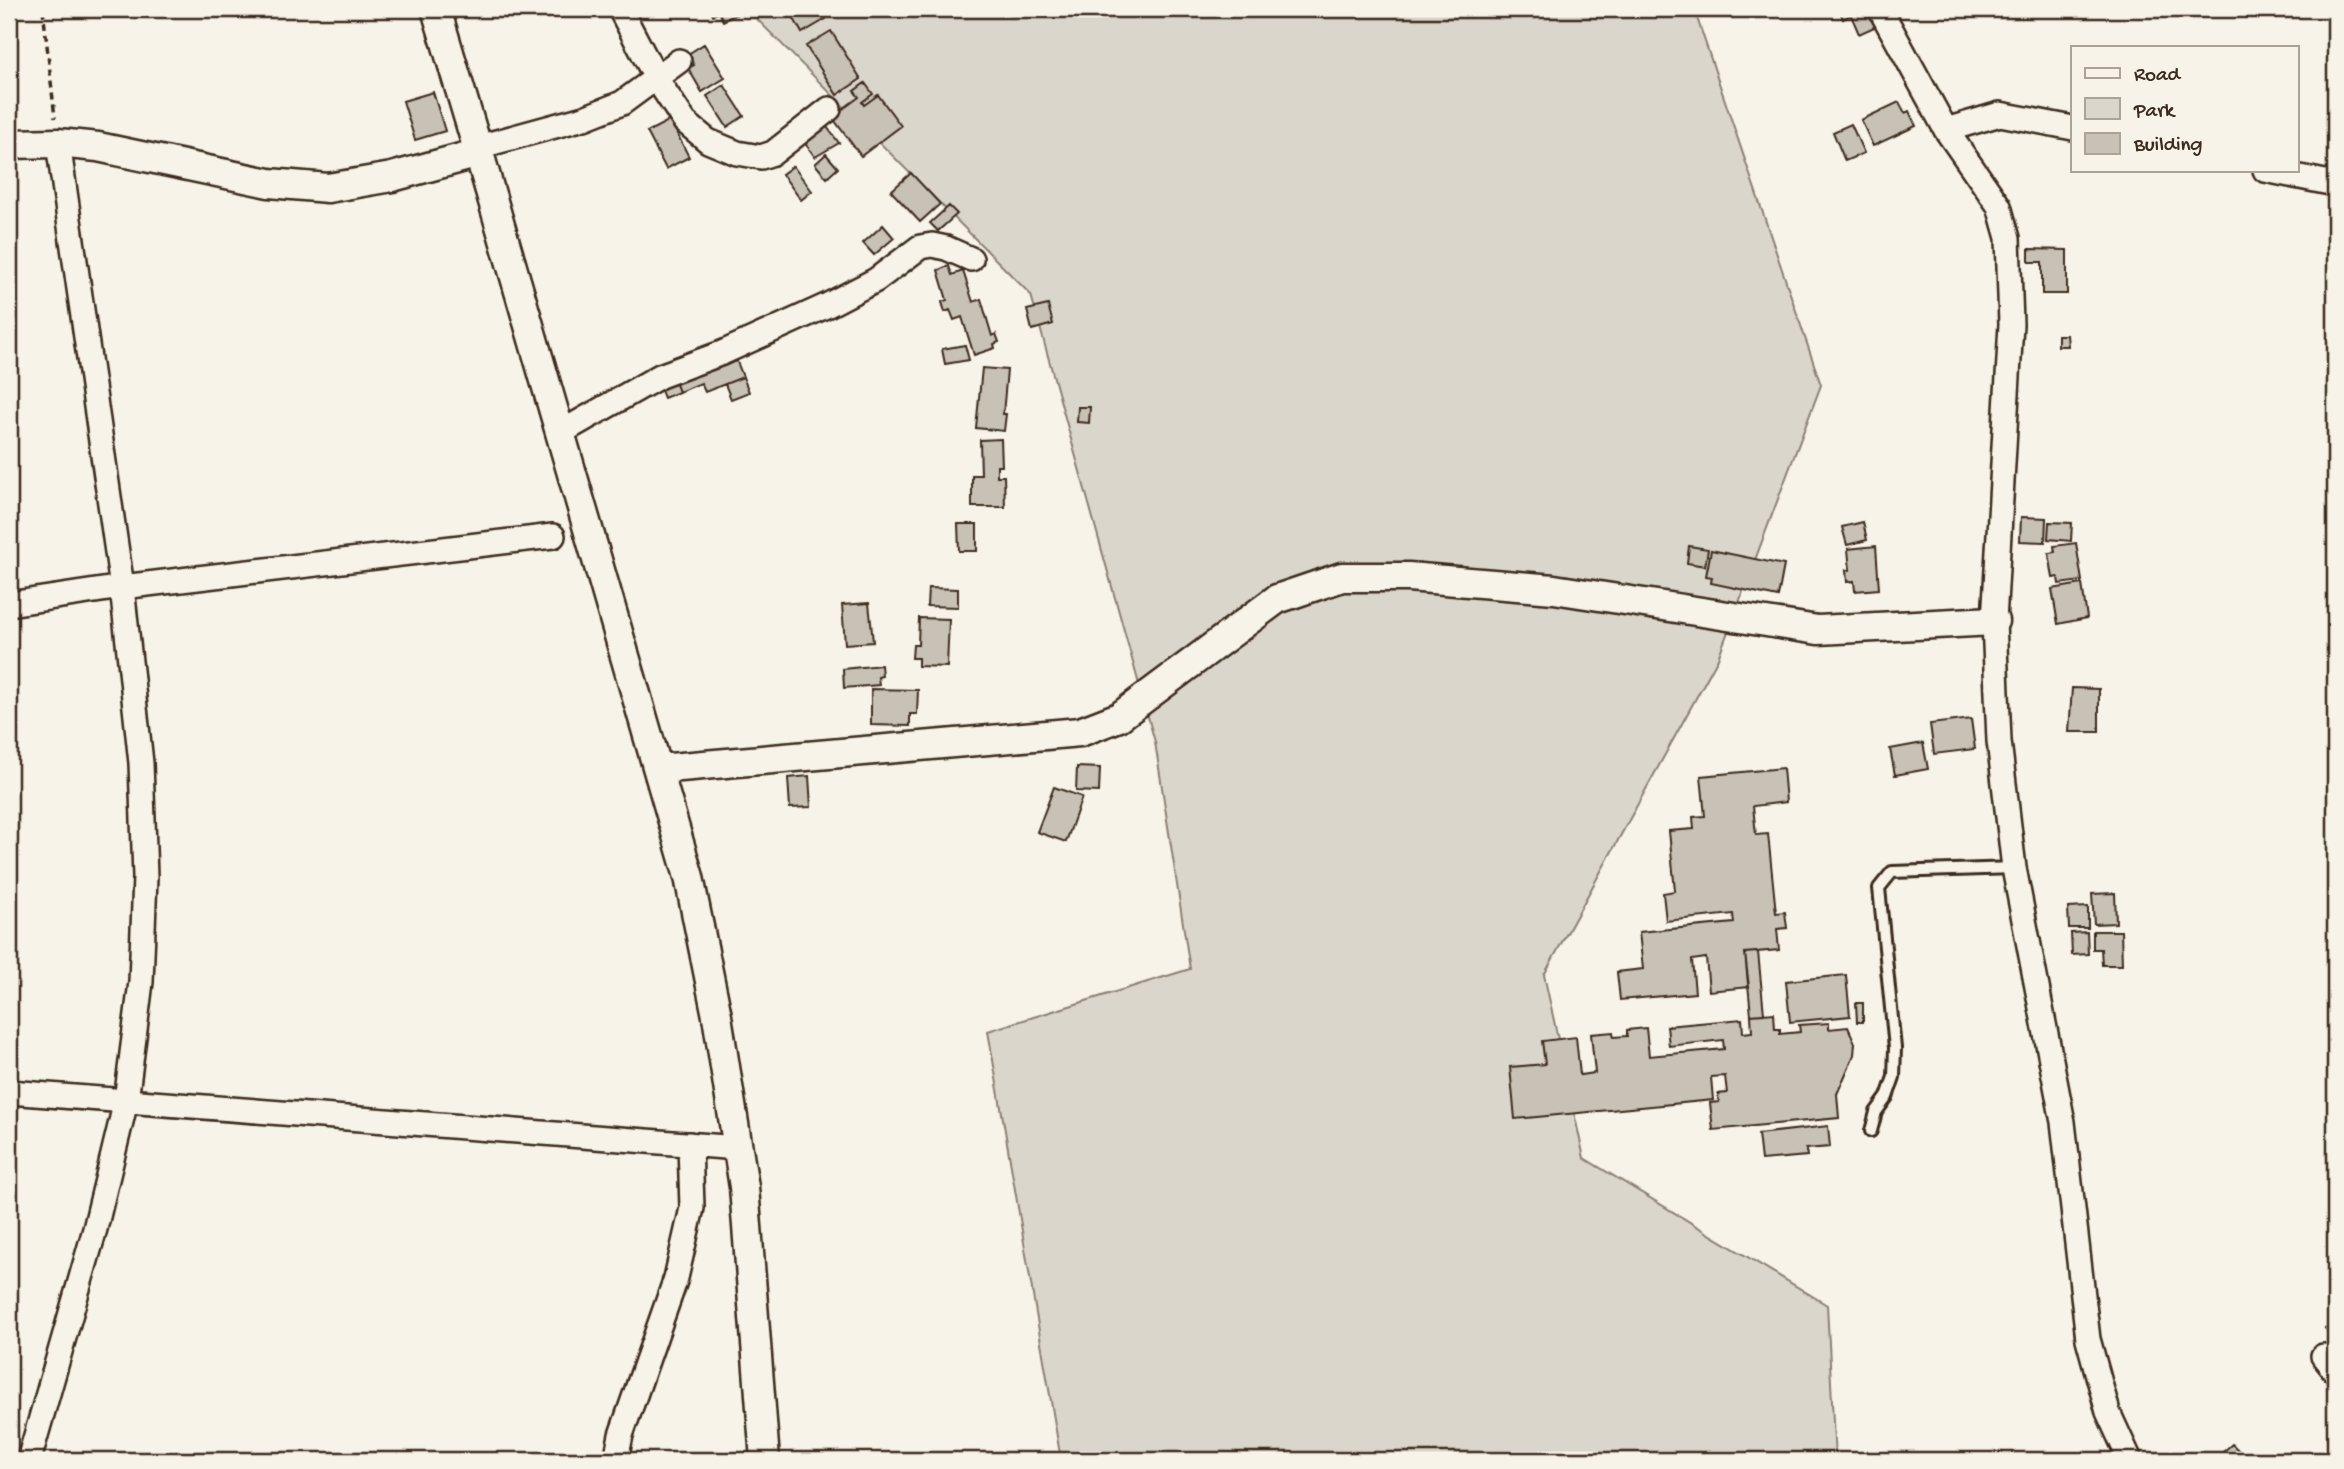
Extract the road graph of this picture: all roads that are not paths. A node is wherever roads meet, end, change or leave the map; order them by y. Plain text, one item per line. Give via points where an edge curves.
1 (436, 9) edge
2 (620, 9) edge
3 (1880, 9) edge
4 (679, 61) dead end
5 (656, 78) junction
6 (829, 109) dead end
7 (2071, 128) edge
8 (1946, 130) junction
9 (9, 144) edge
10 (58, 144) junction
11 (479, 150) junction
12 (2275, 172) edge
13 (2335, 184) edge
14 (971, 259) dead end
15 (560, 433) junction
16 (553, 536) dead end
17 (122, 587) junction
18 (9, 604) edge
19 (1994, 621) junction
20 (658, 769) junction
21 (2014, 868) junction
22 (9, 1092) edge
23 (126, 1101) junction
24 (1871, 1131) dead end
25 (690, 1144) junction
26 (738, 1147) junction
27 (29, 1460) edge
28 (616, 1460) edge
29 (765, 1460) edge
30 (2130, 1460) edge

1 - 11 street
2 - 5 street
3 - 8 street
4 - 5 street
5 - 6 street via 685,122 708,141 737,153 761,157 773,153
5 - 11 street via 622,103
7 - 8 street via 2000,114
8 - 19 street via 1998,206 2008,238 2011,324
9 - 10 street
10 - 11 street via 98,147 269,183 328,188 392,177
10 - 17 street
11 - 15 street
12 - 13 street
14 - 15 street via 946,248 920,247 876,280 828,305 660,376
15 - 20 street
16 - 17 street
17 - 18 street
17 - 23 street via 141,763 145,877 141,982
19 - 20 street via 1818,631 1553,589 1408,577 1342,577 1277,599 1119,717 1080,732
19 - 21 street via 1999,741
20 - 26 street via 689,877 718,1016
21 - 24 lane via 1892,872 1879,888 1895,1048 1894,1077
21 - 30 street via 2063,1122 2088,1339 2108,1412
22 - 23 street
23 - 25 street
23 - 27 street
25 - 26 street
25 - 28 street via 692,1208 676,1278
26 - 29 street

